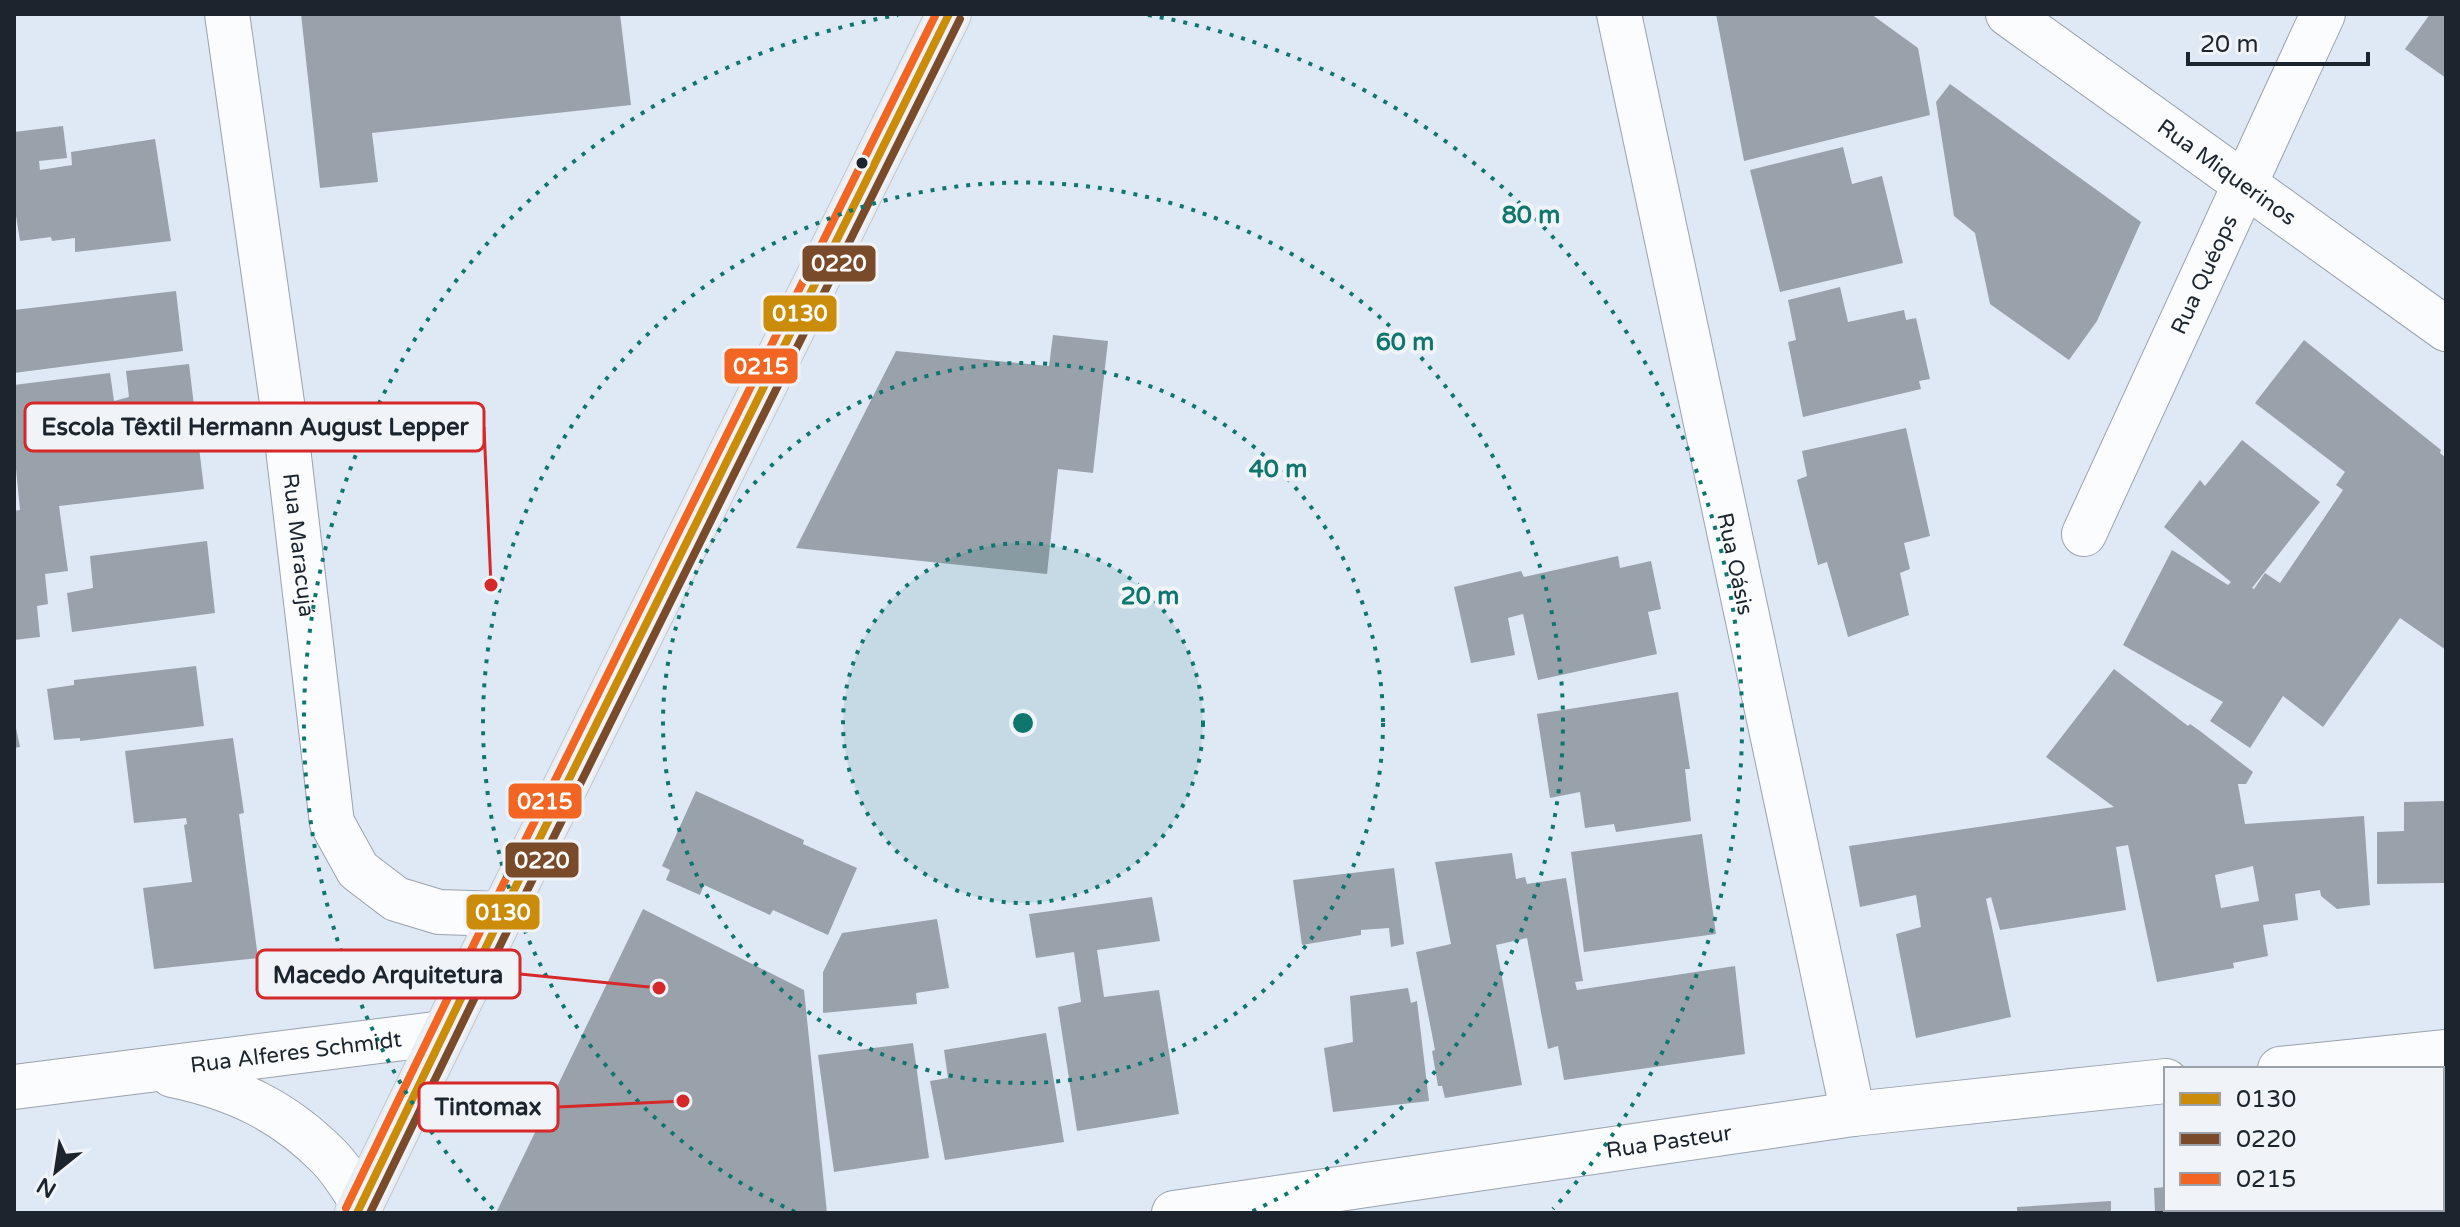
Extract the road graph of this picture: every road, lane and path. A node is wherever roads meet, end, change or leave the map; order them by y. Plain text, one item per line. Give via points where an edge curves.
1 (227, 14) edge
2 (949, 14) edge
3 (1619, 14) edge
4 (2008, 14) edge
5 (2323, 14) edge
6 (2243, 184) junction
7 (2446, 329) edge
8 (2084, 534) dead end
9 (502, 914) junction
10 (443, 1033) junction
11 (2446, 1052) edge
12 (2300, 1067) edge
13 (150, 1071) junction
14 (2164, 1081) edge
15 (14, 1087) edge
16 (1853, 1114) junction
17 (360, 1208) edge
18 (1174, 1213) edge

1 - 9 street, Rua Maracujá via 286,431 332,823 358,870 396,899 439,912
2 - 9 main road
3 - 16 street, Rua Oásis
4 - 6 street, Rua Miquerinos
5 - 6 street, Rua Quéops
6 - 7 street, Rua Miquerinos
6 - 8 street, Rua Quéops
9 - 10 main road
10 - 13 street, Rua Alferes Schmidt
10 - 17 main road
11 - 12 street
13 - 15 street, Rua Alferes Schmidt
13 - 17 street, Rua Alferes Schmidt via 247,1097 293,1123 331,1159
14 - 16 street, Rua Pasteur
16 - 18 street, Rua Pasteur

